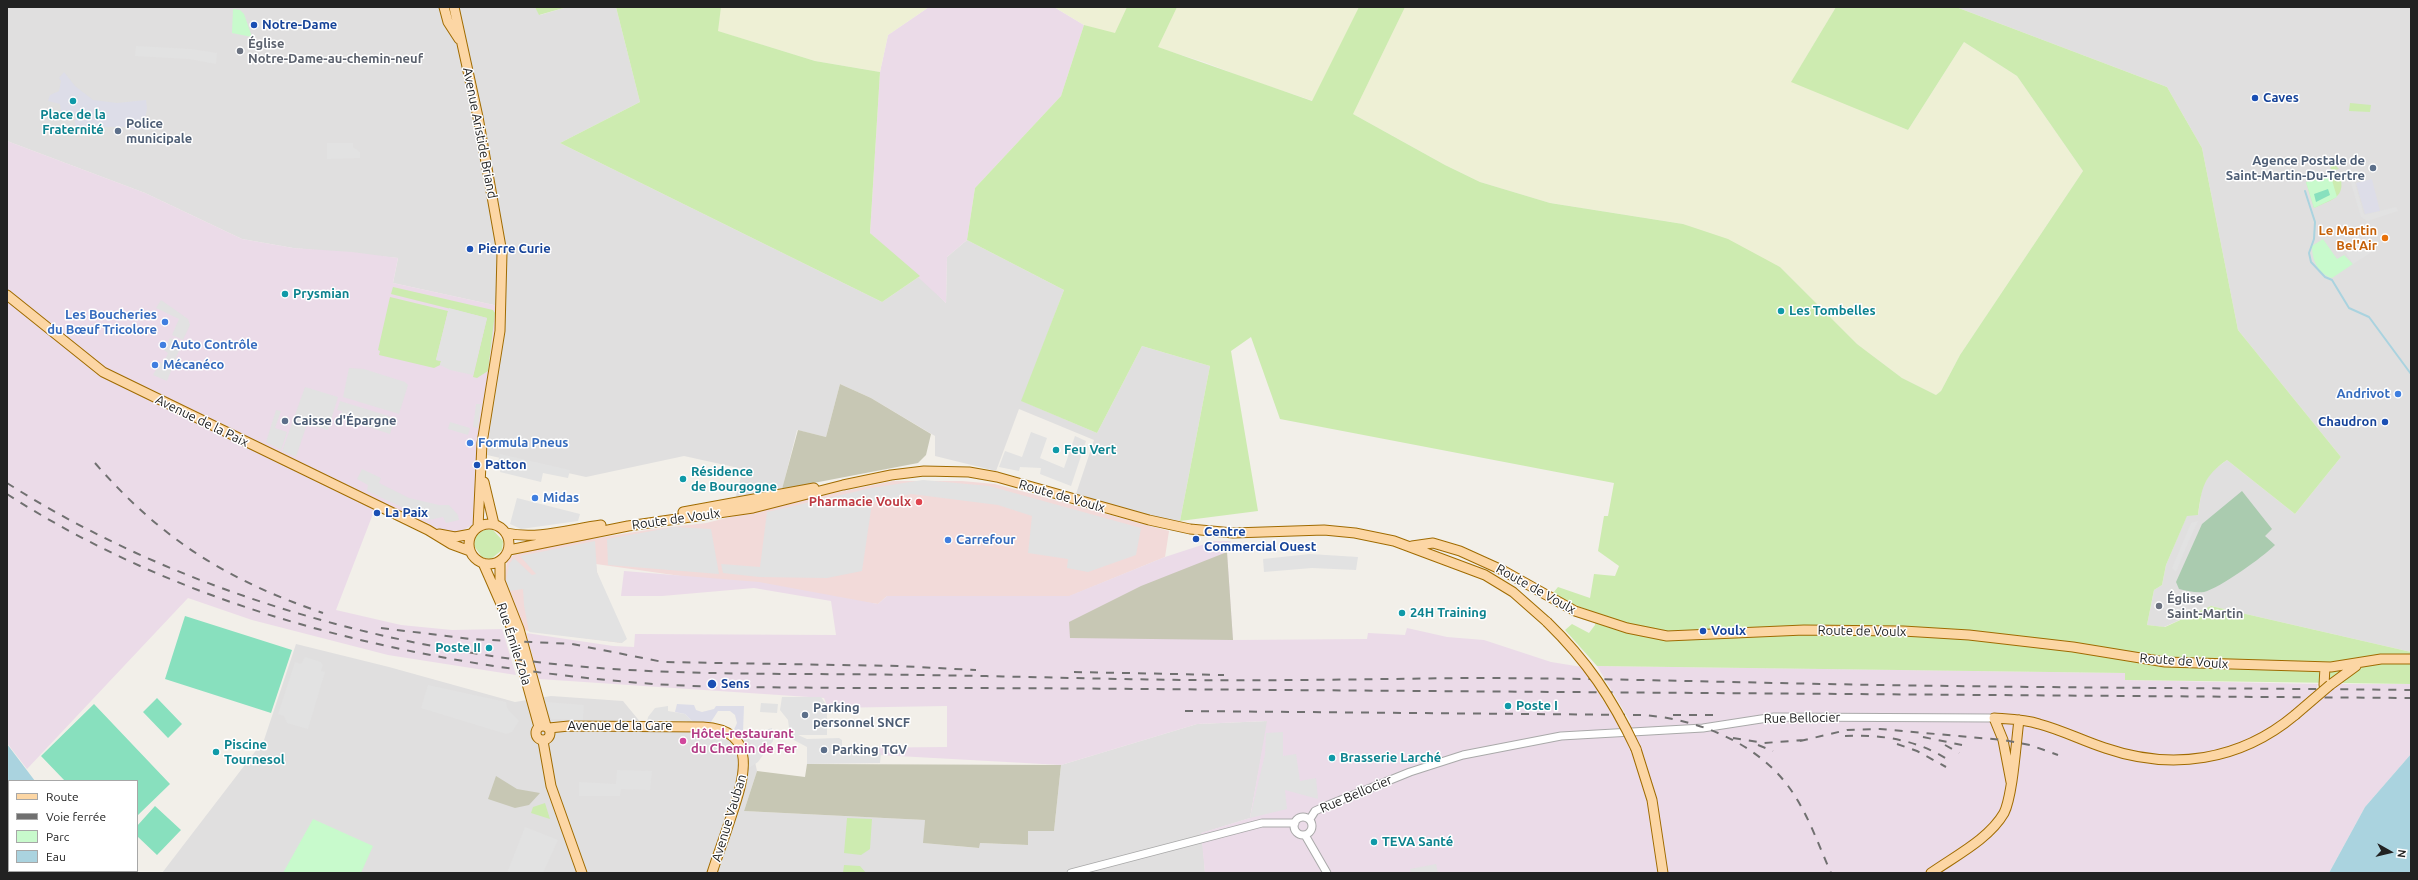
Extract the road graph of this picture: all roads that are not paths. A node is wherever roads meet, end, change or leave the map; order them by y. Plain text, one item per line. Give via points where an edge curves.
1 (444, 7) edge
2 (455, 10) edge
3 (462, 46) junction
4 (7, 295) edge
5 (481, 473) junction
6 (843, 485) junction
7 (494, 524) junction
8 (478, 527) junction
9 (428, 530) junction
10 (506, 533) junction
11 (471, 534) junction
12 (1411, 546) junction
13 (509, 550) junction
14 (470, 551) junction
15 (500, 562) junction
16 (483, 563) junction
17 (2411, 659) edge
18 (2357, 664) junction
19 (2328, 667) junction
20 (2325, 688) junction
21 (1994, 718) junction
22 (2020, 720) junction
23 (545, 727) junction
24 (736, 740) joint
25 (2011, 782) junction
26 (1310, 819) junction
27 (1295, 824) junction
28 (1305, 834) junction
29 (582, 873) edge
30 (712, 873) edge
31 (1071, 873) edge
32 (1327, 873) edge
33 (1662, 873) edge
34 (1931, 873) edge

1 - 3 main road via 448,22
2 - 3 main road, Avenue Aristide Briand
3 - 5 main road, Avenue Aristide Briand via 478,117 502,253 500,331 482,443
4 - 9 main road, Avenue de la Paix via 103,372
5 - 7 main road
5 - 8 main road
6 - 10 main road, Route de Voulx via 805,489 615,524 538,535 518,536
6 - 12 main road, Route de Voulx via 924,471 969,472 997,477 1190,529 1233,533 1324,530 1355,533
6 - 13 main road, Route de Voulx via 754,508 628,526
7 - 8 main road
7 - 10 main road
8 - 11 main road
9 - 11 main road via 451,537
9 - 14 main road via 451,544
10 - 13 main road via 510,543
11 - 14 main road
12 - 19 main road, Route de Voulx via 1434,543 1460,551 1502,570 1575,611 1627,628 1662,635 1686,637 1804,630 1939,633 2073,647 2165,662
12 - 33 main road, bridge via 1485,575 1513,592 1547,622 1592,670 1614,704 1636,749 1652,800
13 - 15 main road
14 - 16 main road via 474,558
15 - 16 main road
15 - 23 main road, Rue Émile Zola via 500,581 519,629
16 - 23 main road, Rue Émile Zola via 504,608 527,683
17 - 18 main road, Route de Voulx via 2380,659
18 - 19 main road, Route de Voulx
18 - 20 main road, Rue Bellocier
19 - 20 main road
20 - 22 main road, Rue Bellocier, bridge via 2279,728 2243,748 2196,759 2158,761 2121,753 2038,723
21 - 22 main road, Rue Bellocier
21 - 25 main road via 2003,740
21 - 26 street, Rue Bellocier via 1774,717 1703,728 1541,739 1463,754 1438,762 1326,806 1315,811
22 - 25 main road
23 - 24 main road, Avenue de la Gare via 710,727 721,729
23 - 29 main road via 536,736 543,741 551,786
24 - 30 main road, Avenue Vauban via 742,751 743,777
25 - 34 main road via 2007,805 1992,828
26 - 27 street via 1301,817
26 - 28 street via 1312,828
27 - 28 street via 1297,832
27 - 31 street via 1262,823
28 - 32 street

